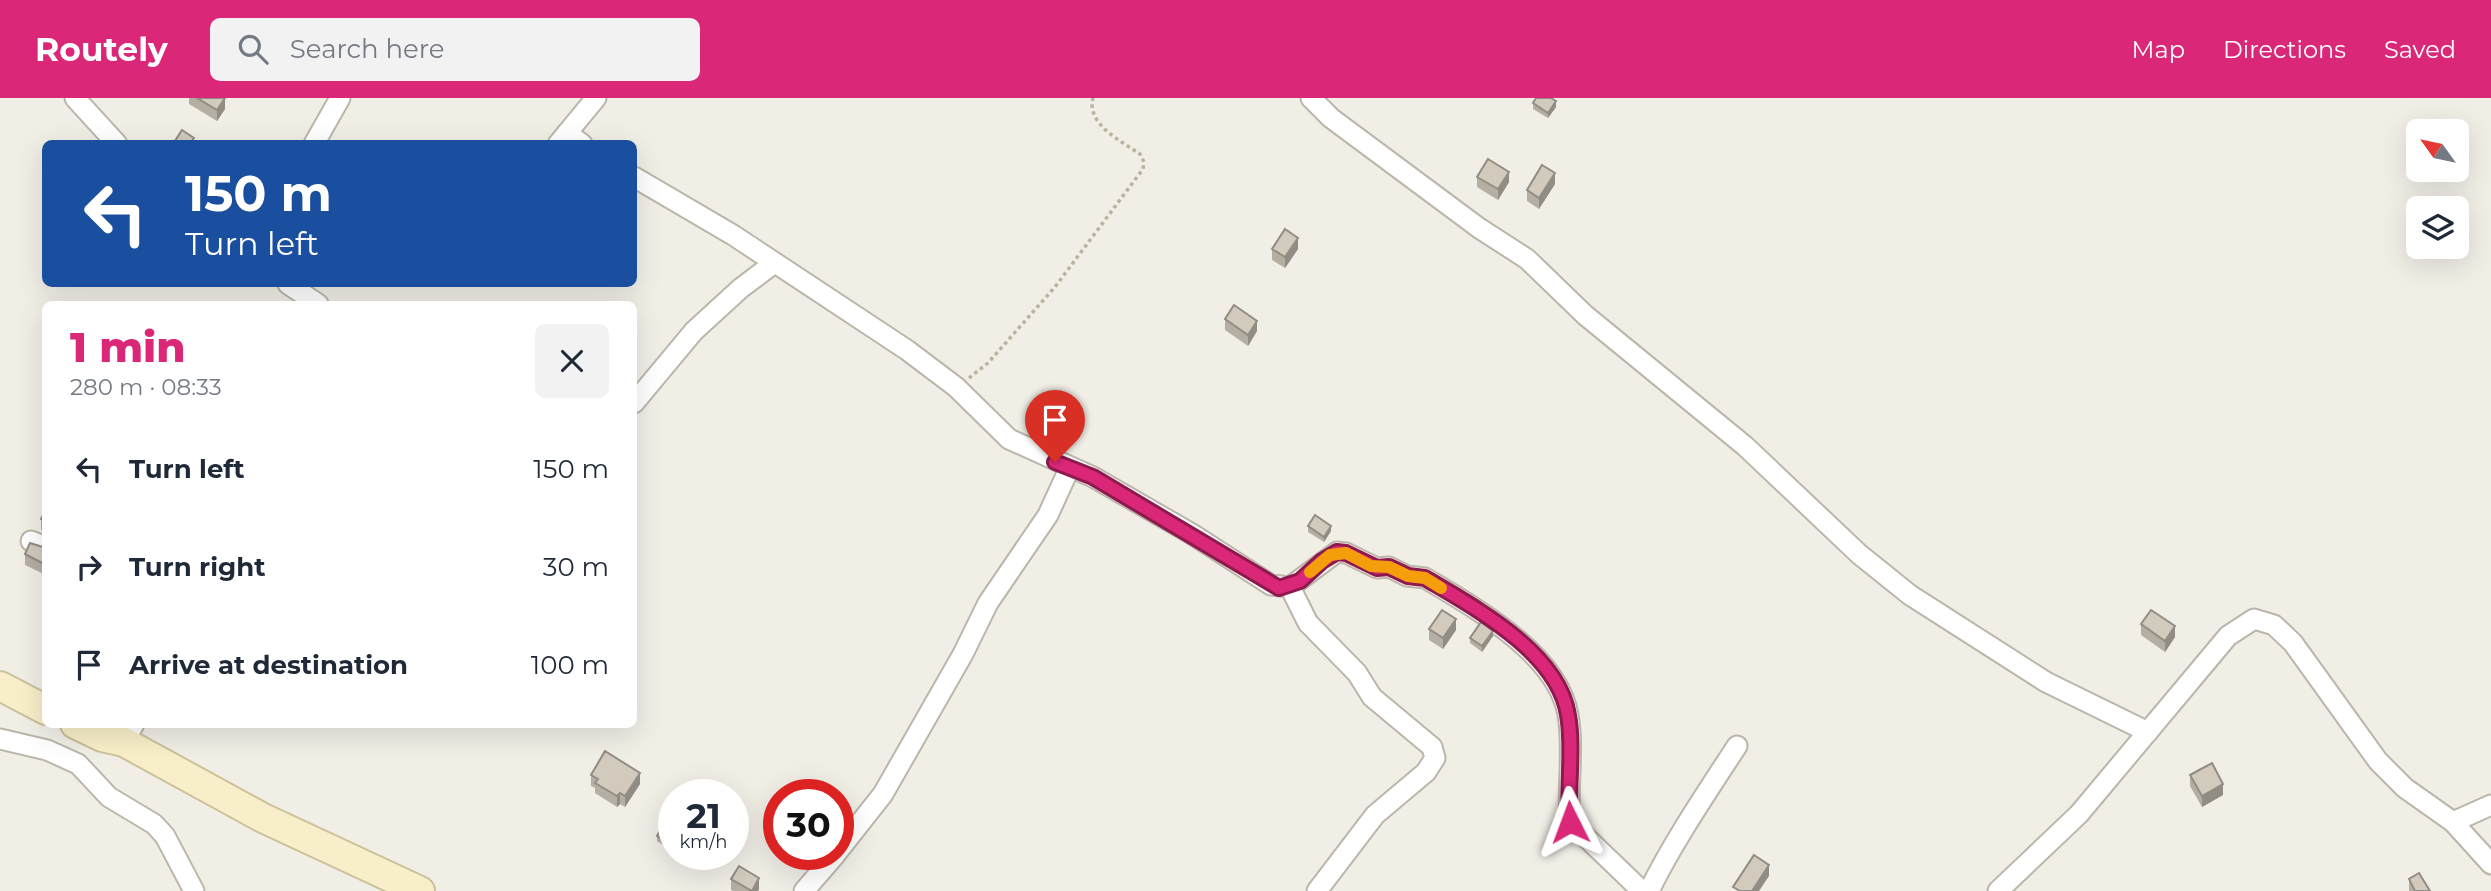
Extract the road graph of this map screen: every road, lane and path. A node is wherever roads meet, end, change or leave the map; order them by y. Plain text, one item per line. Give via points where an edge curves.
1 (75, 98) edge
2 (340, 98) edge
3 (596, 98) edge
4 (1093, 98) edge
5 (1311, 98) edge
6 (113, 140) edge
7 (316, 140) edge
8 (569, 140) edge
9 (637, 179) edge
10 (773, 264) junction
11 (292, 287) edge
12 (314, 301) edge
13 (956, 387) junction
14 (637, 400) edge
15 (1069, 469) junction
16 (1290, 587) junction
17 (2, 689) edge
18 (42, 708) edge
19 (96, 728) edge
20 (116, 732) edge
21 (2148, 732) junction
22 (0, 739) edge
23 (1737, 746) dead end
24 (2491, 805) edge
25 (2453, 822) junction
26 (854, 831) edge
27 (2491, 864) edge
28 (822, 870) edge
29 (194, 891) edge
30 (420, 891) edge
31 (804, 891) edge
32 (1317, 891) edge
33 (1642, 891) edge
34 (1649, 891) edge
35 (1998, 891) edge

1 - 6 street
2 - 7 street
3 - 8 street
4 - 13 path via 1090,108 1095,119 1139,154 1143,169 1055,287 988,363
5 - 21 street via 1331,118 1527,259 1585,315 1745,446 1859,554 1910,595 2046,682
9 - 10 street
10 - 13 street
10 - 14 street via 694,331
11 - 12 street
13 - 15 street via 1009,439
15 - 16 street via 1093,477 1271,585
15 - 26 street via 1048,514 988,603 883,794
16 - 32 street via 1317,635 1351,667 1372,697 1432,747 1435,758 1426,772 1375,815
16 - 33 street via 1330,555 1346,553 1371,566 1425,578 1528,647 1557,682 1568,715 1570,822
17 - 18 main road
19 - 20 main road
20 - 30 main road via 263,818
21 - 25 street via 2228,636 2254,619 2274,625 2292,643 2378,761 2405,788
21 - 35 street via 2079,814
22 - 29 street via 47,750 78,764 109,797 166,836
23 - 34 street via 1666,856
24 - 25 street
25 - 27 street
28 - 31 street

